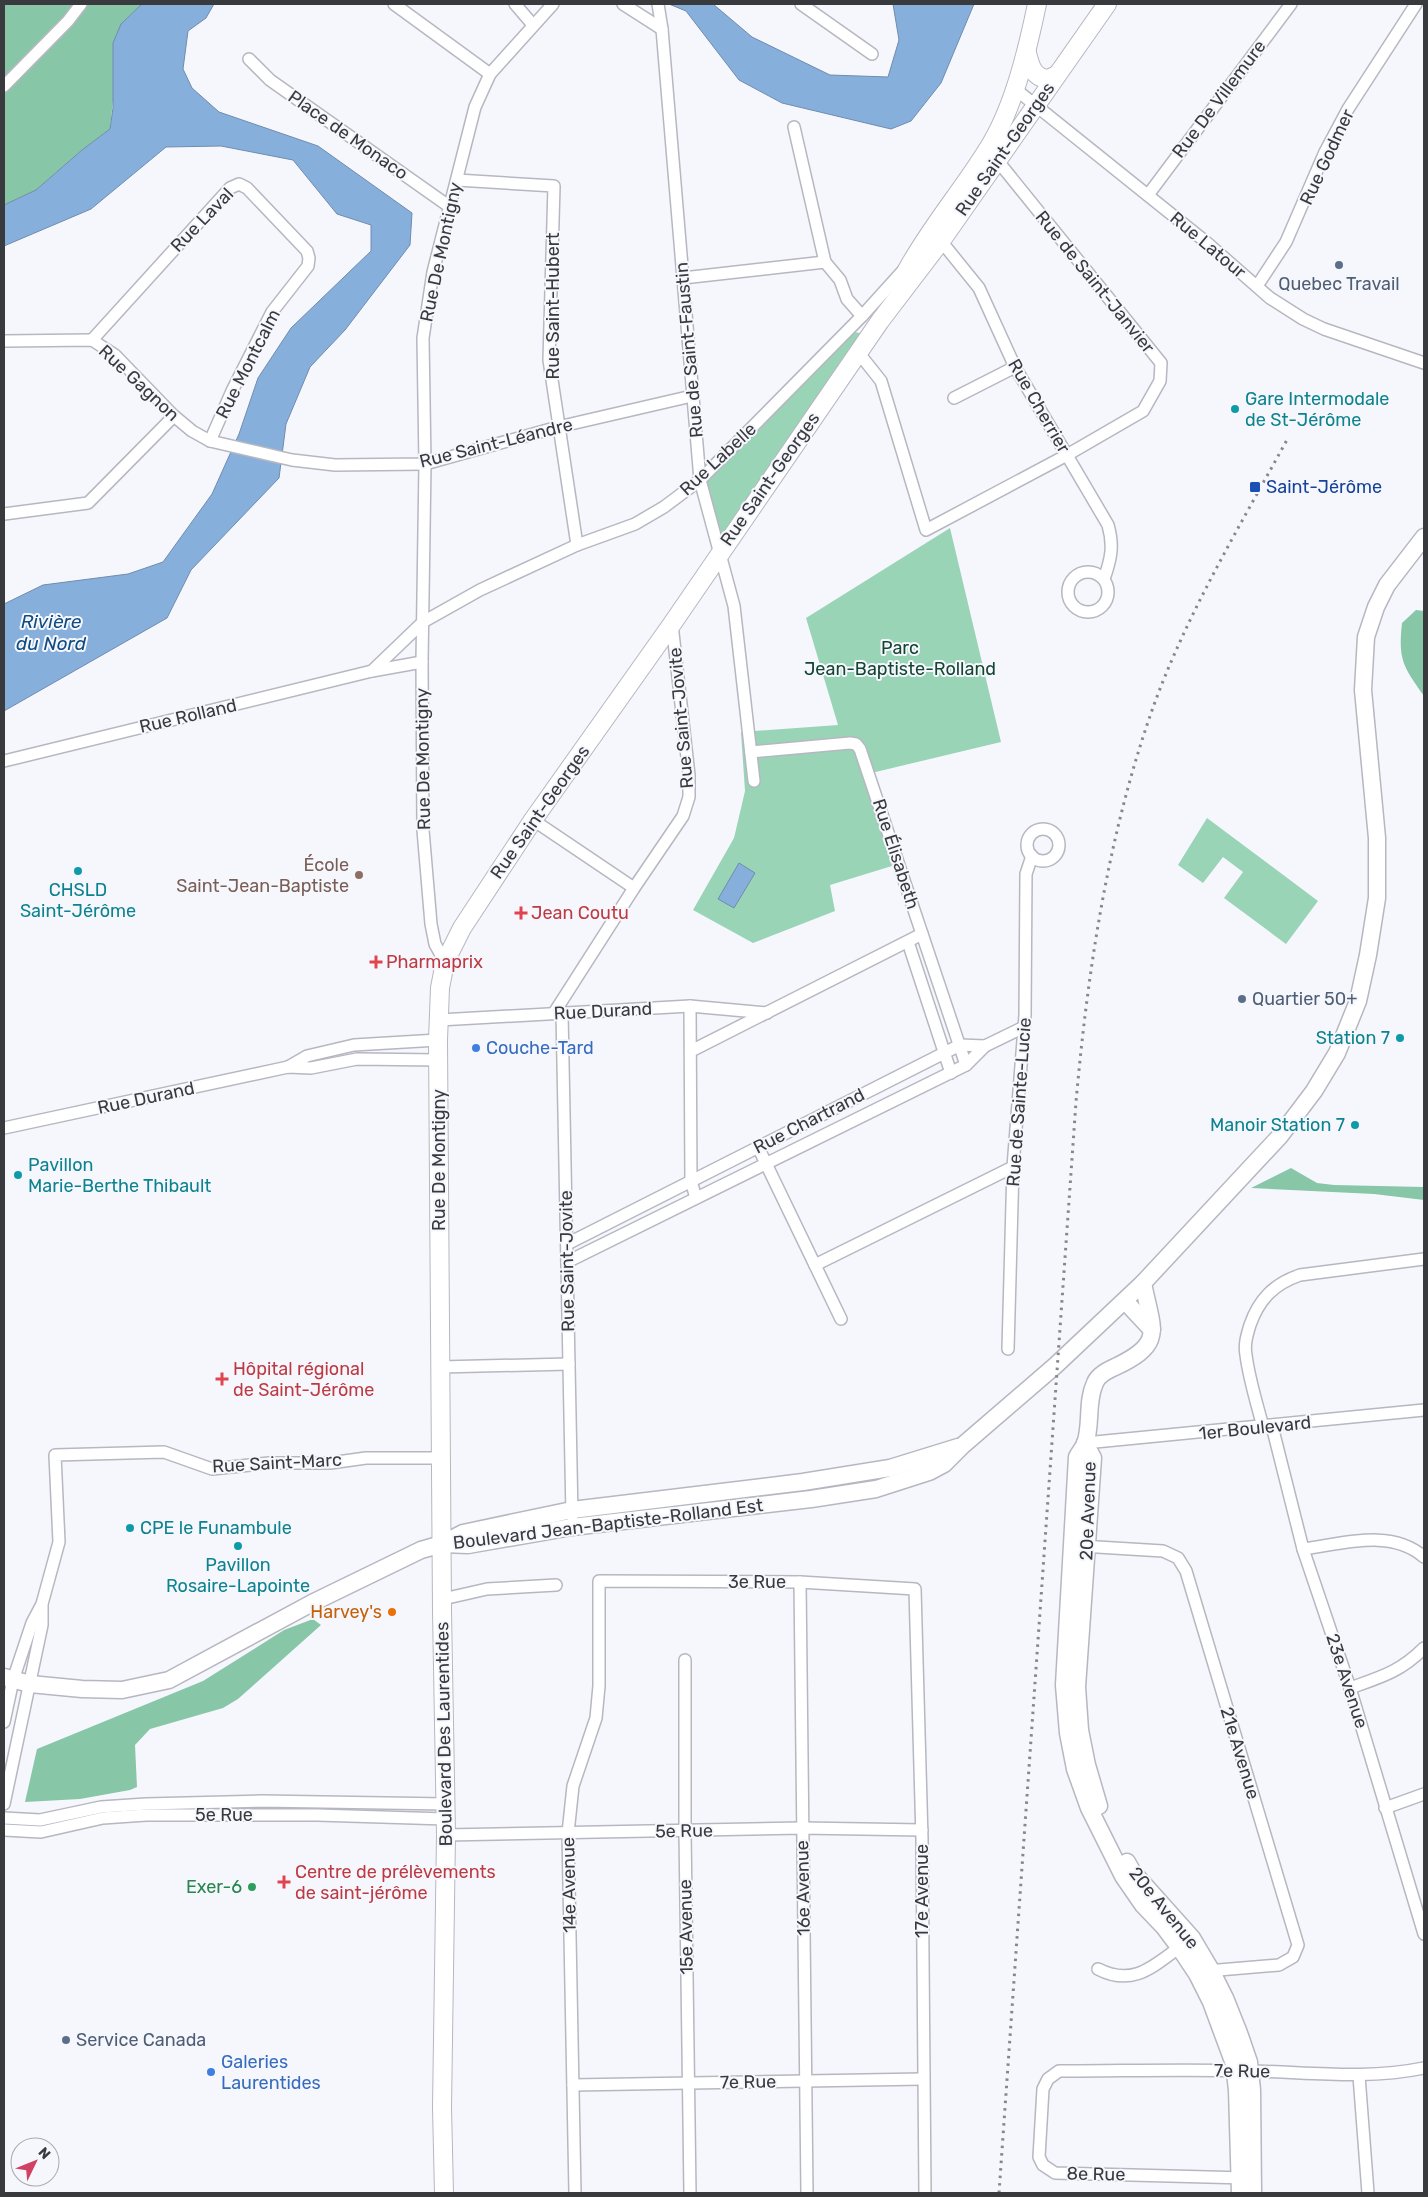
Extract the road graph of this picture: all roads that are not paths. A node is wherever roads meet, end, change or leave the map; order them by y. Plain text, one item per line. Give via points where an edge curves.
1 (80, 4) edge
2 (394, 4) edge
3 (514, 4) edge
4 (553, 4) edge
5 (623, 4) edge
6 (801, 4) edge
7 (1037, 4) edge
8 (1107, 4) edge
9 (1291, 4) edge
10 (1416, 4) edge
11 (658, 5) edge
12 (815, 8) edge
13 (533, 25) junction
14 (662, 30) junction
15 (1027, 52) junction
16 (872, 54) dead end
17 (249, 59) dead end
18 (490, 74) junction
19 (1057, 75) junction
20 (4, 86) edge
21 (1014, 88) junction
22 (1036, 105) junction
23 (794, 126) dead end
24 (997, 160) junction
25 (457, 180) junction
26 (1148, 195) junction
27 (450, 207) junction
28 (940, 241) junction
29 (913, 260) junction
30 (825, 262) junction
31 (308, 266) joint
32 (683, 278) junction
33 (1257, 286) junction
34 (862, 316) junction
35 (880, 321) junction
36 (92, 340) junction
37 (4, 341) edge
38 (858, 352) junction
39 (1424, 363) edge
40 (1015, 367) junction
41 (692, 396) junction
42 (954, 398) dead end
43 (174, 416) junction
44 (558, 427) junction
45 (216, 443) junction
46 (1067, 455) junction
47 (425, 464) junction
48 (700, 480) junction
49 (4, 514) edge
50 (1424, 538) edge
51 (577, 545) junction
52 (720, 553) junction
53 (1104, 579) dead end
54 (424, 622) junction
55 (672, 624) junction
56 (422, 662) junction
57 (372, 671) junction
58 (752, 752) junction
59 (4, 761) edge
60 (754, 781) dead end
61 (533, 820) junction
62 (1032, 856) dead end
63 (634, 888) junction
64 (922, 934) junction
65 (908, 942) junction
66 (445, 962) junction
67 (690, 1006) junction
68 (558, 1013) junction
69 (767, 1013) junction
70 (439, 1020) junction
71 (1024, 1027) junction
72 (438, 1040) junction
73 (960, 1045) junction
74 (986, 1046) junction
75 (691, 1051) junction
76 (945, 1053) junction
77 (439, 1060) junction
78 (966, 1065) junction
79 (288, 1067) junction
80 (951, 1073) junction
81 (4, 1128) edge
82 (758, 1147) junction
83 (766, 1164) junction
84 (1014, 1166) junction
85 (691, 1181) junction
86 (696, 1198) junction
87 (636, 1208) junction
88 (644, 1224) junction
89 (567, 1244) junction
90 (1424, 1259) edge
91 (567, 1262) junction
92 (815, 1265) junction
93 (1143, 1283) junction
94 (1125, 1301) junction
95 (841, 1319) dead end
96 (1152, 1330) junction
97 (1008, 1349) dead end
98 (569, 1364) junction
99 (440, 1367) junction
100 (1424, 1410) edge
101 (1268, 1427) junction
102 (1085, 1443) junction
103 (962, 1446) junction
104 (442, 1458) junction
105 (808, 1481) junction
106 (750, 1489) junction
107 (811, 1499) junction
108 (752, 1506) junction
109 (572, 1510) junction
110 (572, 1527) junction
111 (442, 1544) junction
112 (1079, 1546) junction
113 (1303, 1549) junction
114 (1424, 1557) edge
115 (599, 1581) joint
116 (800, 1582) junction
117 (556, 1585) dead end
118 (915, 1589) joint
119 (443, 1598) junction
120 (42, 1604) junction
121 (1424, 1648) edge
122 (685, 1660) dead end
123 (8, 1678) edge
124 (30, 1684) junction
125 (1350, 1688) junction
126 (4, 1722) edge
127 (1424, 1794) edge
128 (4, 1804) edge
129 (1385, 1808) junction
130 (4, 1818) edge
131 (446, 1819) junction
132 (802, 1828) junction
133 (4, 1830) edge
134 (922, 1830) junction
135 (684, 1832) junction
136 (568, 1833) junction
137 (1424, 1934) edge
138 (1185, 1942) junction
139 (1098, 1968) dead end
140 (1204, 1972) junction
141 (1424, 2068) edge
142 (1060, 2071) joint
143 (1242, 2071) junction
144 (1359, 2076) junction
145 (923, 2079) junction
146 (806, 2081) junction
147 (688, 2083) junction
148 (573, 2085) junction
149 (1247, 2186) edge
150 (444, 2193) edge
151 (575, 2193) edge
152 (690, 2193) edge
153 (807, 2193) edge
154 (925, 2193) edge
155 (1368, 2193) edge

1 - 20 street via 68,21
2 - 18 street
3 - 13 street
4 - 13 street, Rue De Montigny
5 - 14 street
6 - 12 street
7 - 15 main road, Rue Labelle
8 - 19 main road, Rue Saint-Georges
9 - 26 street, Rue De Villemure
10 - 33 street, Rue Godmer via 1348,109 1325,152 1286,242
11 - 14 street, Rue de Saint-Faustin
12 - 16 street
13 - 18 street, Rue De Montigny
14 - 32 street, Rue de Saint-Faustin
15 - 19 main road via 1037,75 1048,79
15 - 21 main road, Rue Labelle
17 - 27 street, Place de Monaco via 270,80
18 - 25 street, Rue De Montigny via 475,107
19 - 22 main road, Rue Saint-Georges
21 - 22 street, Rue Latour
21 - 29 main road, Rue Labelle via 987,151 930,230
22 - 24 main road, Rue Saint-Georges
22 - 26 street, Rue Latour
23 - 30 street
24 - 28 main road, Rue Saint-Georges
24 - 46 street, Rue de Saint-Janvier via 1161,363 1160,381 1144,410
25 - 27 street, Rue De Montigny
25 - 44 street, Rue Saint-Hubert via 554,186 549,360
26 - 33 street, Rue Latour
27 - 47 street, Rue De Montigny via 433,272 423,338
28 - 35 main road, Rue Saint-Georges
28 - 40 street, Rue Cherrier via 979,288
29 - 34 street, Rue Labelle
29 - 35 main road, Rue Labelle
30 - 32 street
30 - 34 street via 840,280 847,299
31 - 36 street, Rue Laval via 307,251 247,188 239,184 230,188
31 - 45 street, Rue Montcalm via 272,312 232,391
32 - 41 street, Rue de Saint-Faustin
33 - 39 street, Rue Latour via 1295,314 1324,329
34 - 48 street, Rue Labelle
35 - 38 main road, Rue Saint-Georges
36 - 37 street, Rue Gagnon
36 - 43 street, Rue Gagnon via 115,356
38 - 46 street via 881,381 926,530
38 - 52 main road, Rue Saint-Georges
40 - 42 street
40 - 46 street, Rue Cherrier
41 - 44 street, Rue Saint-Léandre
41 - 48 street, Rue de Saint-Faustin
43 - 45 street, Rue Gagnon
43 - 49 street via 88,502
44 - 47 street, Rue Saint-Léandre
44 - 51 street, Rue Saint-Hubert
45 - 47 street, Rue Saint-Léandre via 335,466
46 - 53 street, Rue Cherrier via 1108,525 1112,554
47 - 54 street, Rue De Montigny
48 - 51 street, Rue Labelle via 635,524
48 - 52 street, Rue de Saint-Faustin
50 - 93 street, Boulevard Jean-Baptiste-Rolland Est via 1387,585 1366,637 1363,690 1377,838 1377,898 1358,1000 1337,1053 1314,1091 1280,1136
51 - 54 street, Rue Labelle via 480,590
52 - 55 main road, Rue Saint-Georges
52 - 58 street, Rue de Saint-Faustin via 734,606
54 - 56 street, Rue De Montigny
54 - 57 street, Rue Rolland
55 - 61 main road, Rue Saint-Georges
55 - 63 street, Rue Saint-Jovite via 689,797 683,816
56 - 57 street, Rue Rolland
56 - 66 street, Rue De Montigny via 423,830 431,924 435,944
57 - 59 street, Rue Rolland
58 - 60 street, Rue de Saint-Faustin
58 - 64 street, Rue Élisabeth via 856,744
61 - 63 street
61 - 66 main road, Rue Saint-Georges via 462,928
62 - 71 street, Rue de Sainte-Lucie via 1026,874
63 - 68 street, Rue Saint-Jovite
64 - 65 street
64 - 73 street, Rue Élisabeth
65 - 69 street
65 - 76 street
66 - 70 main road, Rue De Montigny
67 - 68 street, Rue Durand
67 - 69 street, Rue Durand
67 - 75 street
68 - 70 street, Rue Durand
68 - 89 street, Rue Saint-Jovite
69 - 75 street
70 - 72 main road, Rue De Montigny
71 - 74 street, Rue Chartrand
71 - 84 street, Rue de Sainte-Lucie
72 - 77 main road, Rue De Montigny
72 - 79 street, Rue Durand via 354,1046 307,1056
73 - 74 street, Rue Chartrand
73 - 76 street, Rue Chartrand
73 - 78 street, Rue Élisabeth
74 - 78 street, Rue Chartrand
75 - 85 street
76 - 80 street
76 - 82 street, Rue Chartrand
77 - 79 street, Rue Durand via 357,1059 311,1068
77 - 99 main road, Rue De Montigny
78 - 80 street, Rue Chartrand
79 - 81 street, Rue Durand
80 - 83 street, Rue Chartrand
82 - 83 street
82 - 85 street, Rue Chartrand
83 - 86 street, Rue Chartrand
83 - 92 street
84 - 92 street
84 - 97 street, Rue de Sainte-Lucie
85 - 86 street
85 - 87 street, Rue Chartrand
86 - 88 street, Rue Chartrand
87 - 88 street
87 - 89 street, Rue Chartrand
88 - 91 street, Rue Chartrand
89 - 91 street, Rue Saint-Jovite
90 - 101 street, 23e Avenue via 1300,1275 1284,1281 1263,1298 1255,1310 1245,1354
91 - 98 street, Rue Saint-Jovite
92 - 95 street
93 - 94 street, Boulevard Jean-Baptiste-Rolland Est
93 - 96 street
94 - 96 street
94 - 103 street, Boulevard Jean-Baptiste-Rolland Est
96 - 102 street, 20e Avenue via 1150,1342 1142,1353 1101,1375 1095,1382 1090,1396
98 - 99 street
98 - 109 street, Rue Saint-Jovite
99 - 104 main road, Rue De Montigny
100 - 101 street, 1er Boulevard
101 - 102 street, 1er Boulevard
101 - 113 street, 23e Avenue
102 - 112 street, 20e Avenue via 1093,1458
103 - 105 street, Boulevard Jean-Baptiste-Rolland Est via 890,1468
103 - 107 street, Boulevard Jean-Baptiste-Rolland Est via 944,1464 899,1483
104 - 111 main road, Rue De Montigny
104 - 120 street, Rue Saint-Marc via 366,1458 330,1464 269,1462 212,1469 164,1452 55,1456 59,1542
105 - 106 street, Boulevard Jean-Baptiste-Rolland Est
105 - 107 street
106 - 108 street
106 - 109 street, Boulevard Jean-Baptiste-Rolland Est
107 - 108 street, Boulevard Jean-Baptiste-Rolland Est
108 - 110 street, Boulevard Jean-Baptiste-Rolland Est
109 - 110 street, Rue Saint-Jovite
109 - 111 street, Boulevard Jean-Baptiste-Rolland Est via 463,1533
110 - 111 street, Boulevard Jean-Baptiste-Rolland Est via 468,1545
111 - 119 main road, Boulevard Des Laurentides
111 - 124 street via 421,1550 312,1603 168,1680 122,1690 82,1690
112 - 138 street, 20e Avenue via 1077,1687 1087,1765 1098,1804 1132,1871
112 - 140 street, 21e Avenue via 1163,1552 1178,1558 1186,1571 1298,1945 1293,1957 1279,1965
113 - 114 street via 1381,1539 1400,1542
113 - 125 street, 23e Avenue
115 - 116 street, 3e Rue
115 - 136 street, 14e Avenue via 596,1718 573,1786
116 - 118 street, 3e Rue
116 - 132 street, 16e Avenue
117 - 119 street via 487,1589
118 - 134 street, 17e Avenue
119 - 131 main road, Boulevard Des Laurentides
120 - 123 street
120 - 124 street via 42,1626
121 - 125 street via 1409,1664
122 - 135 street, 15e Avenue
123 - 124 street
123 - 126 street
124 - 128 street
125 - 129 street, 23e Avenue
127 - 129 street
129 - 137 street, 23e Avenue
130 - 131 street, 5e Rue via 40,1820 101,1807 146,1804 270,1802
131 - 133 street, 5e Rue via 146,1815 103,1818 41,1832
131 - 136 street, 5e Rue
131 - 150 main road, Boulevard Des Laurentides
132 - 134 street, 5e Rue
132 - 135 street, 5e Rue
132 - 146 street, 16e Avenue
134 - 145 street, 17e Avenue
135 - 136 street, 5e Rue
135 - 147 street, 15e Avenue
136 - 148 street, 14e Avenue
138 - 139 street via 1142,1973 1126,1977
138 - 140 street, 20e Avenue
140 - 143 street, 20e Avenue via 1235,2024
141 - 144 street, 7e Rue
142 - 143 street, 7e Rue
142 - 149 street, 8e Rue via 1048,2079 1043,2089 1039,2157 1049,2170 1055,2173
143 - 144 street, 7e Rue
143 - 149 street, 20e Avenue via 1237,2090
144 - 155 street
145 - 146 street, 7e Rue
145 - 154 street, 17e Avenue
146 - 147 street, 7e Rue
146 - 153 street, 16e Avenue
147 - 148 street, 7e Rue
147 - 152 street, 15e Avenue
148 - 151 street, 14e Avenue

